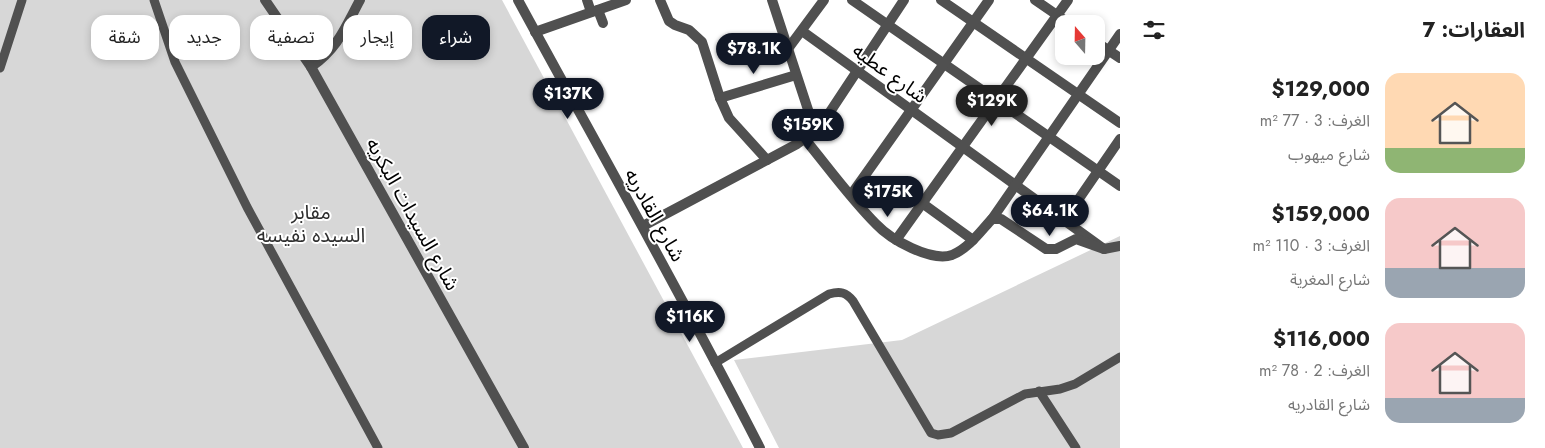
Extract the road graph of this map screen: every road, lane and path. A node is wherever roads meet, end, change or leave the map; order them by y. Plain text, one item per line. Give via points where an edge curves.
1 (22, 0) edge
2 (154, 0) edge
3 (265, 0) edge
4 (360, 0) edge
5 (518, 0) edge
6 (587, 0) edge
7 (626, 0) edge
8 (660, 0) edge
9 (772, 0) edge
10 (824, 0) edge
11 (852, 0) edge
12 (904, 0) edge
13 (941, 0) edge
14 (988, 0) edge
15 (1035, 0) edge
16 (1068, 0) edge
17 (595, 11) junction
18 (1057, 15) joint
19 (1055, 18) edge
20 (974, 22) junction
21 (603, 23) dead end
22 (887, 24) junction
23 (802, 31) junction
24 (535, 32) junction
25 (1120, 34) edge
26 (1105, 48) edge
27 (788, 50) junction
28 (1109, 50) junction
29 (1026, 58) junction
30 (1120, 58) edge
31 (944, 64) junction
32 (311, 67) junction
33 (0, 68) edge
34 (857, 71) junction
35 (796, 75) junction
36 (1078, 94) junction
37 (720, 98) junction
38 (996, 100) junction
39 (912, 111) junction
40 (1120, 123) edge
41 (815, 131) junction
42 (1048, 136) junction
43 (804, 138) junction
44 (1120, 139) edge
45 (962, 146) junction
46 (767, 160) junction
47 (1098, 171) junction
48 (1015, 184) junction
49 (1120, 186) edge
50 (851, 195) junction
51 (922, 203) junction
52 (992, 219) junction
53 (1065, 219) junction
54 (643, 226) junction
55 (896, 240) junction
56 (973, 240) junction
57 (1120, 246) edge
58 (1104, 249) junction
59 (1120, 356) edge
60 (715, 363) junction
61 (1039, 391) junction
62 (378, 448) edge
63 (524, 448) edge
64 (760, 448) edge
65 (1076, 448) edge

1 - 33 lane
2 - 62 lane via 175,62 247,207
3 - 32 street, شارع السيدات البكريه
4 - 32 street via 334,48
5 - 24 street, شارع القادريه
6 - 17 street
7 - 17 street
8 - 37 street via 669,21 689,30 702,42
9 - 27 street
10 - 23 street
11 - 22 street
12 - 22 street
13 - 20 street
14 - 20 street
15 - 18 street
16 - 18 street
17 - 21 street
17 - 24 street
19 - 29 street
20 - 29 street
20 - 31 street
22 - 31 street
22 - 34 street
23 - 27 street
23 - 34 street, شارع عطيه
24 - 54 street, شارع القادريه
25 - 28 street
26 - 28 street
27 - 35 street
28 - 30 street
28 - 36 street
29 - 36 street
29 - 38 street
31 - 38 street
31 - 39 street
32 - 63 street, شارع السيدات البكريه
34 - 39 street, شارع عطيه
34 - 41 street
35 - 37 street
35 - 41 street
36 - 40 street
36 - 42 street
37 - 46 street via 735,126
38 - 42 street
38 - 45 street
39 - 45 street, شارع عطيه
39 - 50 street
41 - 43 street
42 - 47 street
42 - 48 street
43 - 46 street
43 - 50 street
44 - 47 street
45 - 48 street, شارع عطيه
45 - 51 street
46 - 54 street
47 - 49 street
47 - 53 street
48 - 52 street
48 - 53 street, شارع عطيه
50 - 55 street via 877,225
51 - 55 street
51 - 56 street
52 - 56 street
52 - 58 street via 1001,219 1046,249 1056,249 1076,239
53 - 58 street, شارع عطيه
54 - 60 street, شارع القادريه
55 - 56 street via 940,257 961,250
57 - 58 street
59 - 61 lane via 1076,384 1060,390
60 - 61 lane via 838,291 853,301 931,433 951,433 1025,394
60 - 64 street, شارع القادريه
61 - 65 lane

